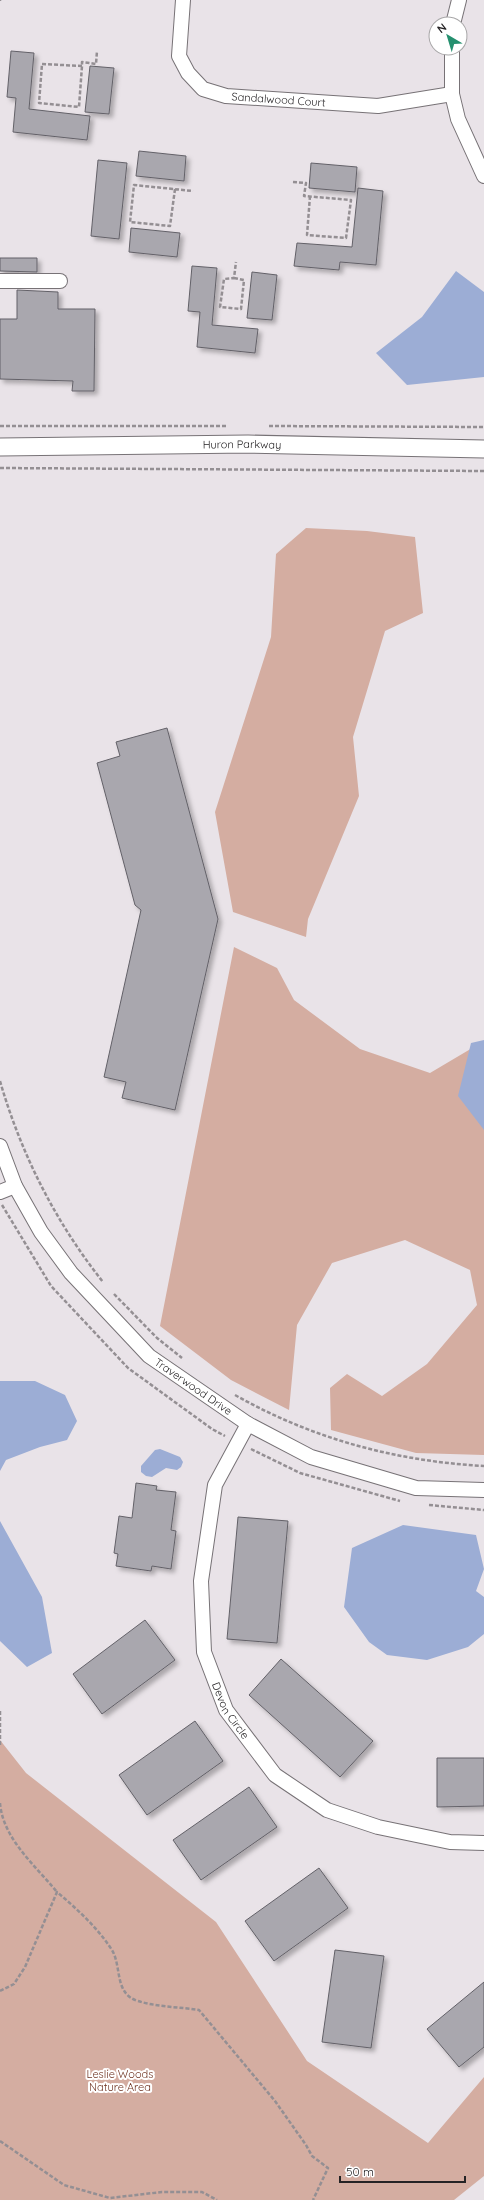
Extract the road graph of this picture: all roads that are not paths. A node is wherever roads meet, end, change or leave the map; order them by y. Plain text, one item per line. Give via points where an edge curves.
1 (183, 0) edge
2 (458, 0) edge
3 (455, 16) edge
4 (452, 56) edge
5 (452, 94) junction
6 (484, 176) edge
7 (0, 281) edge
8 (60, 281) dead end
9 (0, 447) edge
10 (484, 449) edge
11 (0, 1146) edge
12 (14, 1186) junction
13 (0, 1192) edge
14 (248, 1424) junction
15 (484, 1490) edge
16 (484, 1843) edge

1 - 5 street, Sandalwood Court via 179,56 188,73 203,89 226,96 378,106
2 - 3 street
4 - 5 street
5 - 6 street via 463,135
7 - 8 street
9 - 10 street, Huron Parkway via 248,444
11 - 12 street, Traverwood Drive
12 - 13 street
12 - 14 street, Traverwood Drive via 41,1232 71,1273 149,1356
14 - 15 street, Traverwood Drive via 311,1457 416,1488
14 - 16 street, Devon Circle via 215,1486 201,1582 204,1652 226,1710 276,1775 327,1810 378,1826 450,1842

